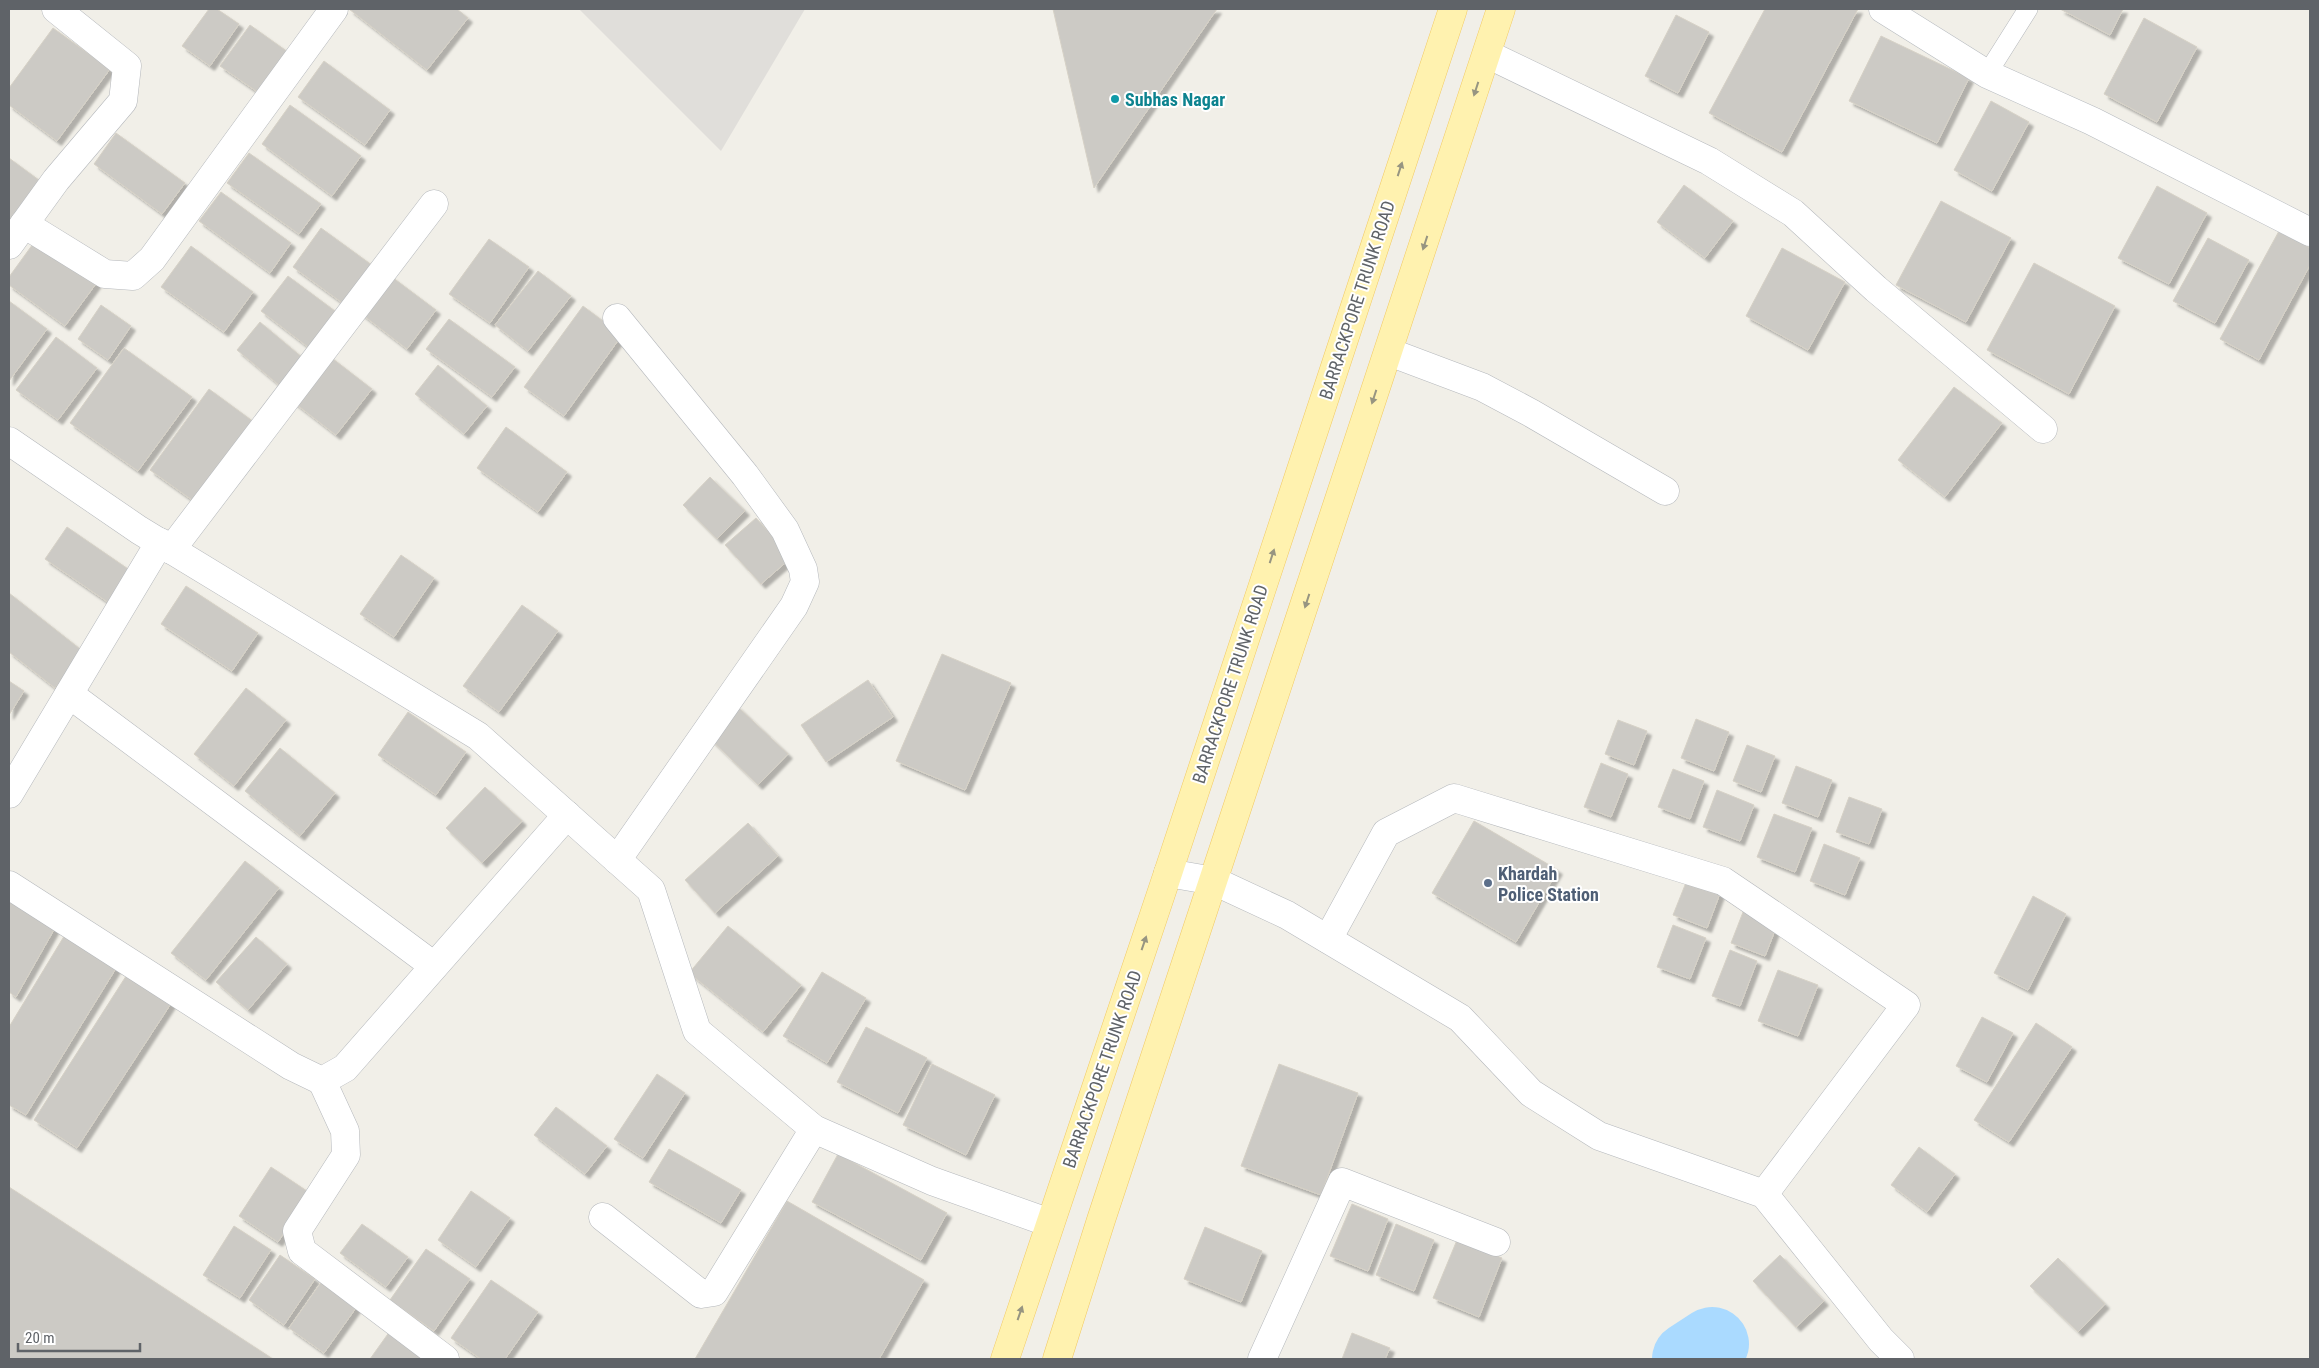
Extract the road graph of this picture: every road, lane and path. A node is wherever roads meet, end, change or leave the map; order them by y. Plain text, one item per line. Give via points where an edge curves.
1 (56, 9) edge
2 (334, 9) edge
3 (1453, 9) edge
4 (1502, 9) edge
5 (1883, 9) edge
6 (2028, 9) edge
7 (1487, 54) junction
8 (1987, 74) junction
9 (434, 204) dead end
10 (2310, 232) edge
11 (16, 235) edge
12 (617, 318) dead end
13 (1389, 352) junction
14 (2043, 429) dead end
15 (9, 441) edge
16 (1665, 491) dead end
17 (165, 546) junction
18 (69, 694) junction
19 (9, 794) edge
20 (567, 815) junction
21 (617, 860) junction
22 (1168, 873) junction
23 (1214, 881) junction
24 (9, 885) edge
25 (1328, 939) junction
26 (434, 966) junction
27 (322, 1081) junction
28 (814, 1129) junction
29 (1764, 1194) junction
30 (603, 1217) dead end
31 (1050, 1223) junction
32 (1496, 1242) dead end
33 (445, 1359) edge
34 (1005, 1359) edge
35 (1057, 1359) edge
36 (1262, 1359) edge
37 (1900, 1359) edge

1 - 11 street via 127,66 123,101 88,140
2 - 11 street via 152,260 133,276 105,274
22 -> 3 main road, BARRACKPORE TRUNK ROAD
4 - 7 main road
5 - 8 street
6 - 8 lane
7 -> 13 main road
7 - 14 street via 1709,161 1794,213 1876,289
8 - 10 street via 2092,121
9 - 17 street
12 - 21 street via 745,475 785,530 803,569 805,582 794,606
13 - 16 street via 1482,388
13 -> 23 main road
15 - 17 street
17 - 18 street
17 - 20 street via 478,736
18 - 19 street
18 - 26 street
20 - 21 street
20 - 26 street
21 - 28 street via 651,890 697,1031
22 - 23 street
31 -> 22 main road, BARRACKPORE TRUNK ROAD
23 - 25 street via 1287,915
23 - 35 main road
24 - 27 street via 292,1066
25 - 29 street via 1460,1018 1531,1093 1599,1136
25 - 29 street via 1386,834 1454,798 1723,880 1906,1005
26 - 27 street via 345,1068
27 - 33 street via 345,1131 346,1155 297,1231 302,1251
28 - 30 street via 714,1292 701,1294
28 - 31 street via 932,1181
29 - 37 street via 1880,1340
34 -> 31 main road, BARRACKPORE TRUNK ROAD
32 - 36 street via 1342,1182

